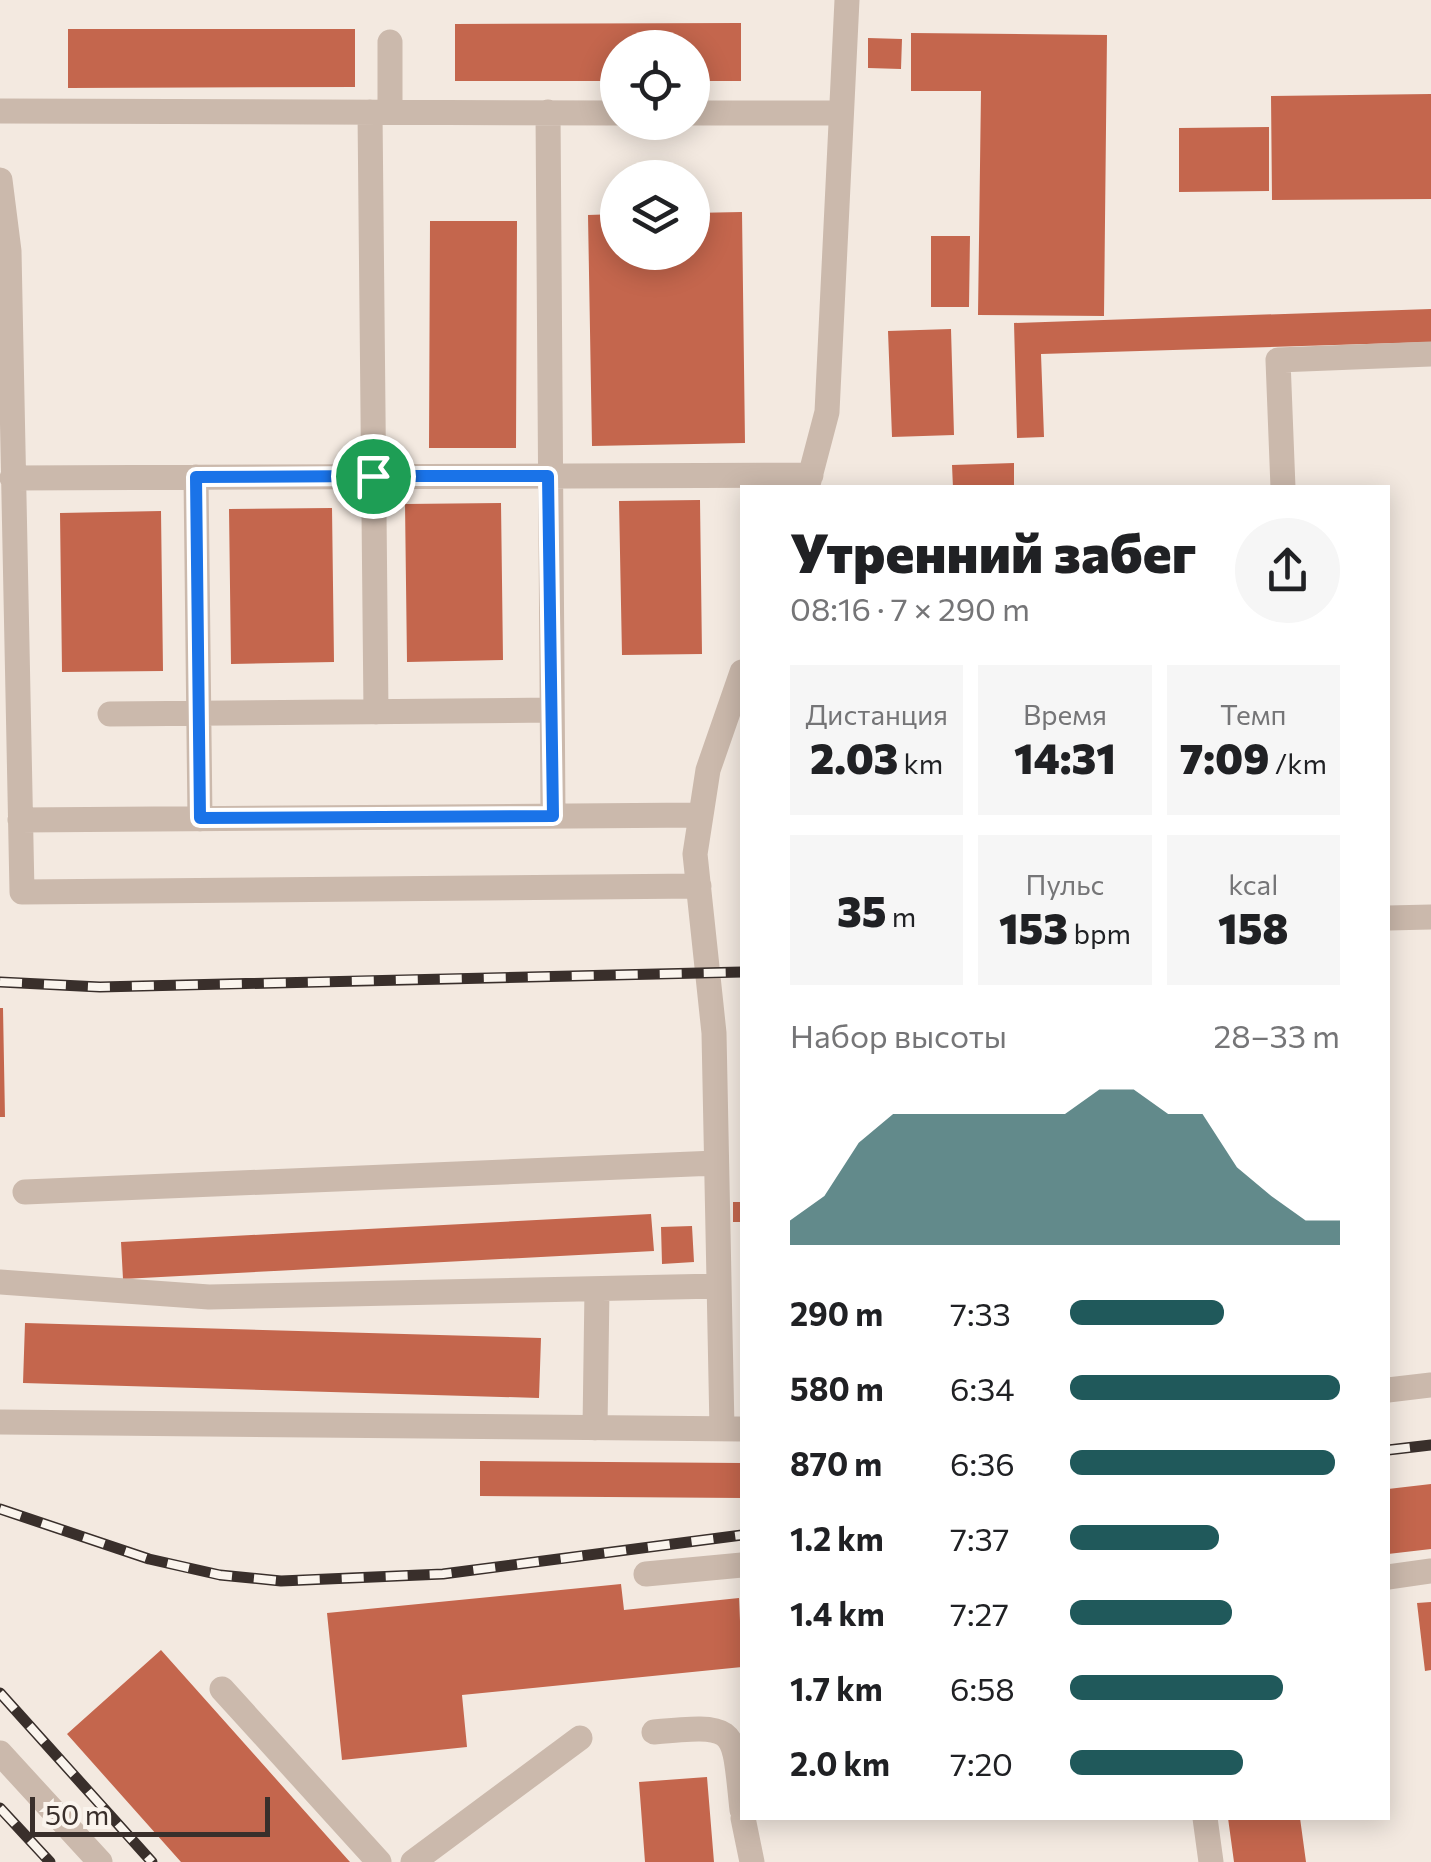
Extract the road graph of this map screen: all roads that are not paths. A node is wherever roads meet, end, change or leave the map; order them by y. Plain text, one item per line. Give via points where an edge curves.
1 (847, 0) edge
2 (390, 42) dead end
3 (0, 111) edge
4 (380, 112) junction
5 (548, 112) junction
6 (600, 112) edge
7 (710, 113) edge
8 (841, 113) junction
9 (0, 180) edge
10 (1431, 354) edge
11 (373, 476) junction
12 (548, 476) junction
13 (196, 477) junction
14 (12, 478) junction
15 (809, 481) edge
16 (1283, 485) edge
17 (7, 575) edge
18 (740, 678) edge
19 (552, 710) junction
20 (376, 712) junction
21 (199, 713) junction
22 (110, 714) dead end
23 (698, 815) junction
24 (553, 816) junction
25 (200, 818) junction
26 (20, 820) junction
27 (699, 886) junction
28 (11, 892) edge
29 (1431, 917) edge
30 (1390, 918) edge
31 (716, 1163) junction
32 (25, 1192) dead end
33 (0, 1282) edge
34 (719, 1286) junction
35 (596, 1289) junction
36 (1431, 1385) edge
37 (1390, 1390) edge
38 (0, 1422) edge
39 (595, 1428) junction
40 (732, 1429) edge
41 (740, 1564) edge
42 (1431, 1571) edge
43 (646, 1574) dead end
44 (1390, 1576) edge
45 (222, 1688) dead end
46 (654, 1732) dead end
47 (580, 1738) dead end
48 (0, 1754) edge
49 (740, 1789) edge
50 (744, 1820) edge
51 (1205, 1820) edge
52 (100, 1862) edge
53 (378, 1862) edge
54 (414, 1862) edge
55 (752, 1862) edge
56 (1211, 1862) edge

1 - 8 lane
2 - 4 lane
3 - 4 lane
4 - 5 lane
4 - 11 lane
5 - 6 lane
5 - 12 lane
7 - 8 lane
8 - 15 lane via 827,412
9 - 14 lane via 9,251
10 - 16 lane via 1278,360
11 - 12 lane
11 - 13 lane
11 - 20 lane
12 - 15 lane
12 - 19 lane
13 - 14 lane
13 - 21 lane
14 - 17 lane
17 - 26 lane
18 - 23 lane
19 - 20 lane
19 - 24 lane
20 - 21 lane
21 - 22 lane
21 - 25 lane
23 - 24 lane
23 - 27 lane
24 - 25 lane
25 - 26 lane
26 - 28 lane
27 - 28 lane
27 - 31 lane via 714,1033
29 - 30 lane
31 - 32 lane
31 - 34 lane
33 - 35 lane via 208,1298
34 - 35 lane
34 - 40 lane
35 - 39 lane
36 - 37 lane
38 - 39 lane
39 - 40 lane
41 - 43 lane
42 - 44 lane
45 - 53 lane
46 - 49 lane via 723,1731 736,1748
47 - 54 lane
48 - 52 lane
50 - 55 lane
51 - 56 lane

